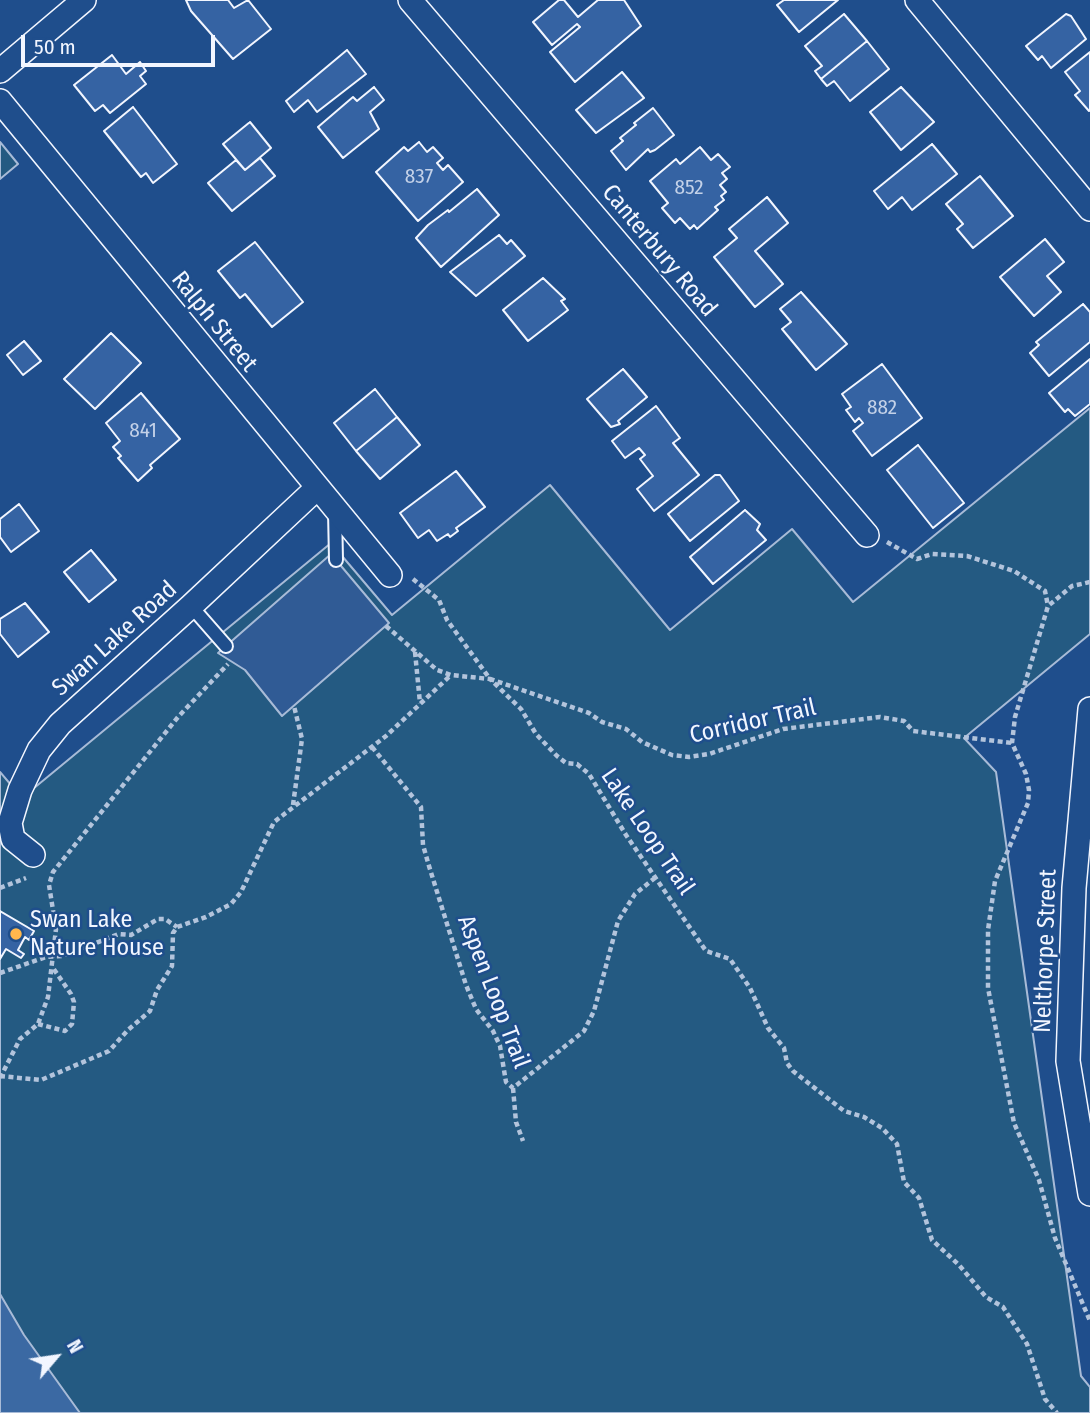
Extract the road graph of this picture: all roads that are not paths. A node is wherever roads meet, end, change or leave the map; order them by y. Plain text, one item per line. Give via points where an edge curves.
1 (84, 0) edge
2 (410, 0) edge
3 (917, 0) edge
4 (0, 71) edge
5 (0, 101) edge
6 (1090, 209) edge
7 (317, 488) junction
8 (335, 510) junction
9 (867, 536) road end
10 (336, 560) dead end
11 (390, 575) road end
12 (191, 606) junction
13 (226, 646) dead end
14 (1090, 709) edge
15 (33, 855) dead end
16 (1082, 888) edge
17 (1090, 1194) edge

1 - 4 street
2 - 9 street, Canterbury Road
3 - 6 street
5 - 7 street, Ralph Street
7 - 8 street, Ralph Street
7 - 12 street, Swan Lake Road
8 - 10 lane
8 - 11 street, Ralph Street
12 - 13 lane
12 - 15 street, Swan Lake Road via 60,724 39,750 10,823 13,839
14 - 16 street, Nelthorpe Street
16 - 17 street, Nelthorpe Street via 1068,1061

